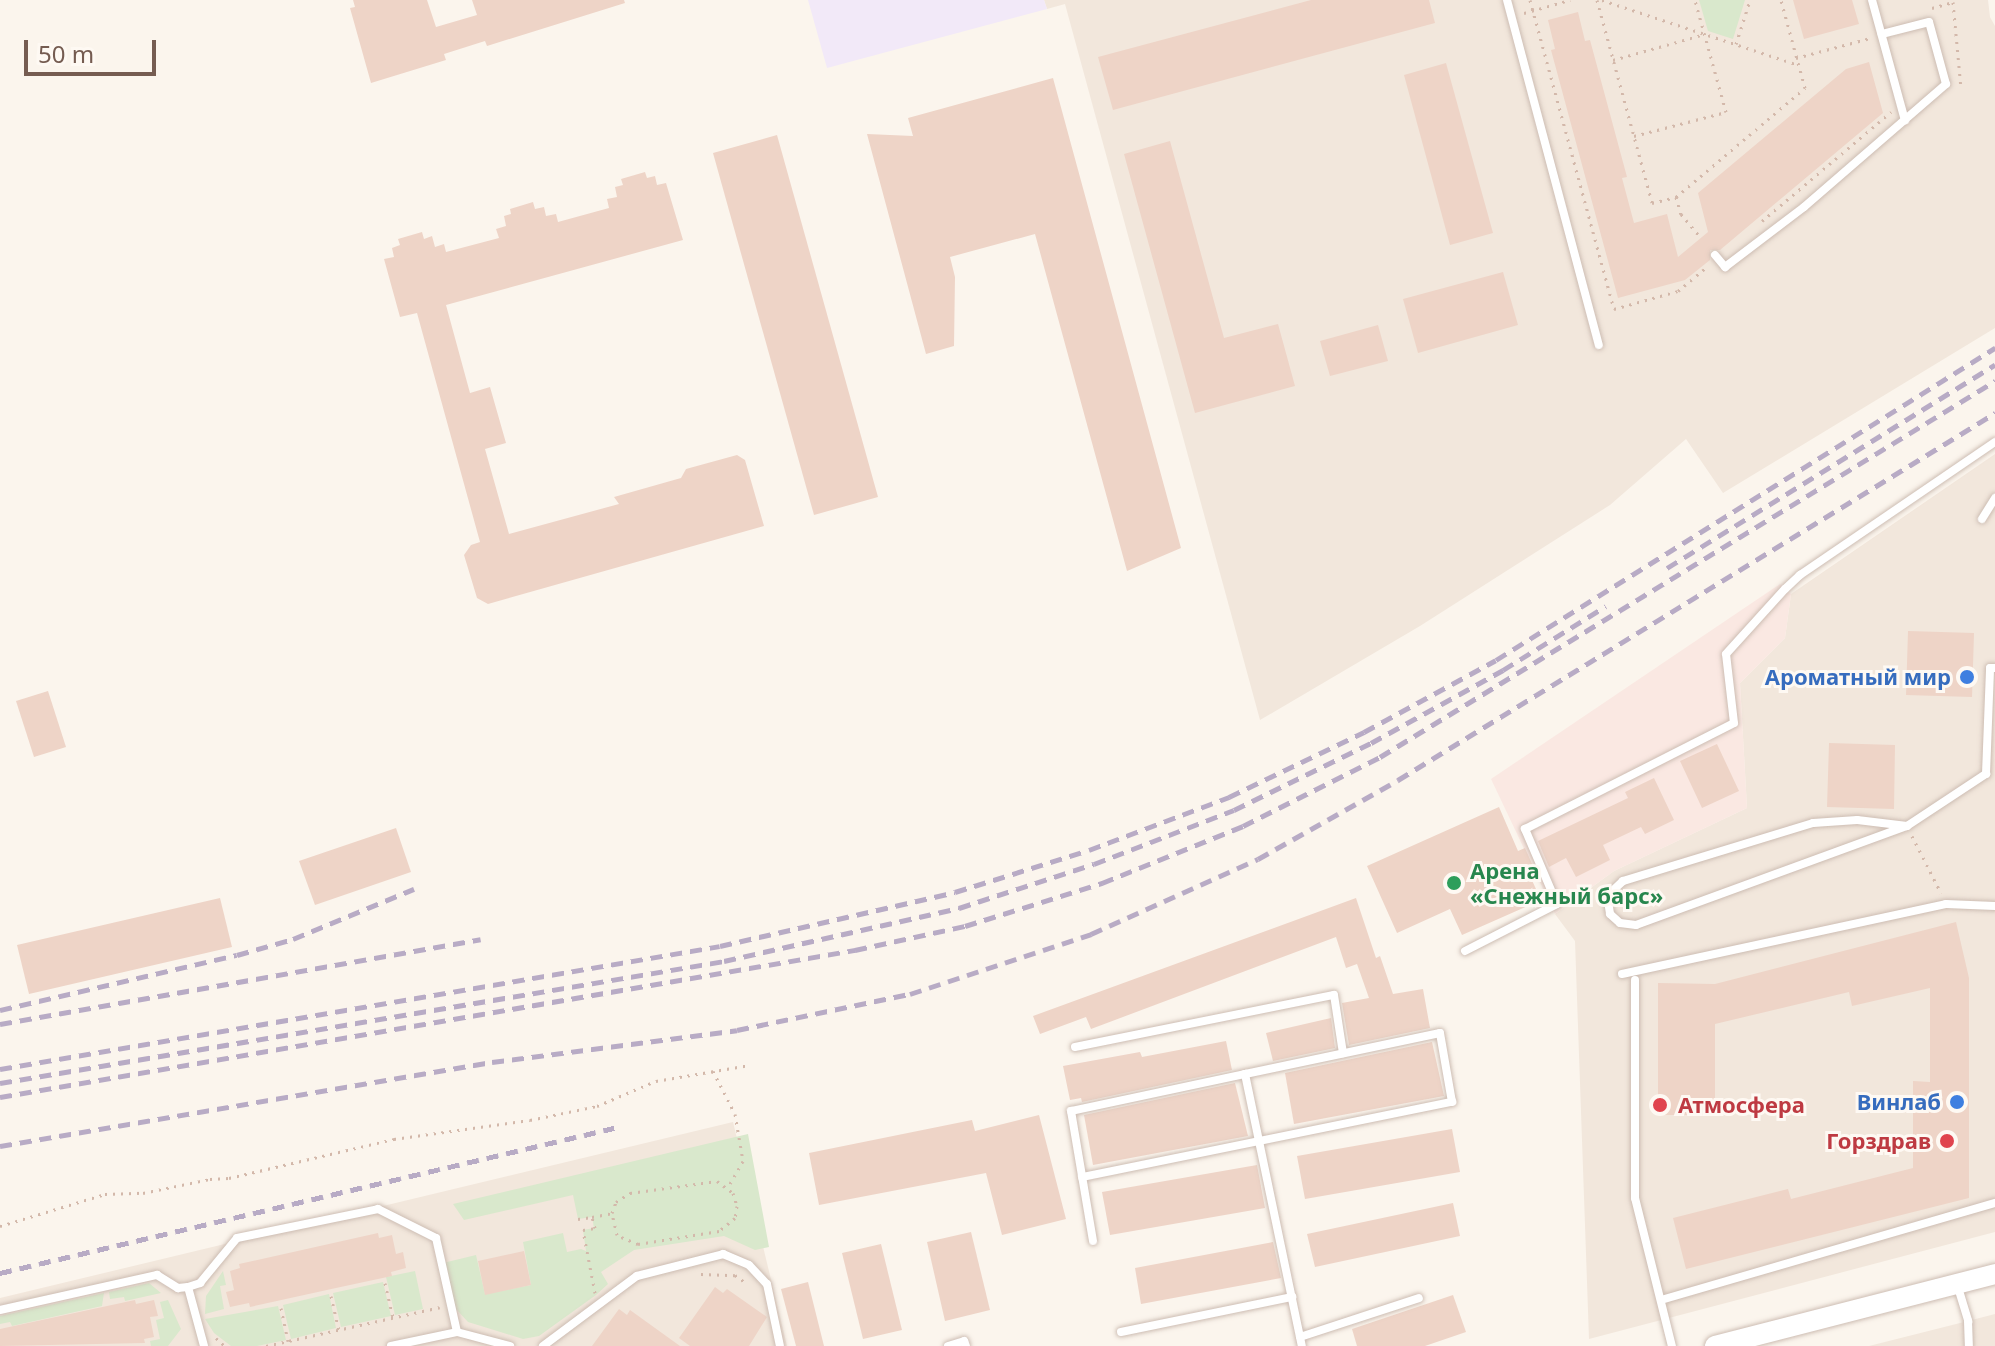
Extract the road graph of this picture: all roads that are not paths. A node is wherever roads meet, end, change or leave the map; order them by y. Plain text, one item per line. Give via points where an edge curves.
1 (1507, 0) edge
2 (1872, 0) edge
3 (1882, 34) junction
4 (1905, 121) junction
5 (1716, 257) road end
6 (1599, 345) dead end
7 (1995, 442) edge
8 (1995, 498) edge
9 (1982, 519) dead end
10 (1995, 668) edge
11 (1907, 826) junction
12 (1995, 906) edge
13 (1465, 951) dead end
14 (1622, 974) dead end
15 (1635, 980) dead end
16 (1075, 1047) dead end
17 (1343, 1053) junction
18 (1245, 1074) junction
19 (1260, 1144) junction
20 (1082, 1177) junction
21 (1995, 1203) edge
22 (1093, 1241) dead end
23 (1995, 1274) edge
24 (1957, 1283) junction
25 (188, 1287) junction
26 (1292, 1297) junction
27 (1419, 1298) dead end
28 (1661, 1300) junction
29 (0, 1310) edge
30 (457, 1332) junction
31 (1121, 1332) dead end
32 (1301, 1341) edge
33 (204, 1346) edge
34 (391, 1346) edge
35 (510, 1346) edge
36 (543, 1346) edge
37 (780, 1346) edge
38 (948, 1346) edge
39 (966, 1346) edge
40 (1672, 1346) edge
41 (1715, 1346) edge
42 (1969, 1346) edge

1 - 6 lane
2 - 3 lane
3 - 4 lane
3 - 4 lane via 1929,22 1946,84
4 - 5 lane via 1725,267
7 - 13 lane via 1785,589 1726,654 1734,723 1525,829 1557,904
8 - 9 lane
10 - 11 lane via 1990,668 1986,774
11 - 11 lane via 1636,925 1620,923 1610,914 1611,892 1623,881 1813,823 1857,820
12 - 14 lane via 1946,904
15 - 28 lane via 1634,1188
16 - 17 lane via 1334,995
17 - 18 lane
17 - 19 lane via 1440,1033 1452,1102
18 - 19 lane
18 - 20 lane via 1071,1111
19 - 20 lane
19 - 26 lane
20 - 22 lane
21 - 28 lane
23 - 24 street
24 - 41 street
24 - 42 lane
25 - 29 lane via 178,1288 157,1275
25 - 30 lane via 200,1283 237,1238 378,1209 436,1238
25 - 33 lane
26 - 31 lane
26 - 32 lane
27 - 32 lane
28 - 40 lane
30 - 34 lane
30 - 35 lane
36 - 37 lane via 637,1276 723,1254 749,1265 767,1284
38 - 39 lane via 964,1341

